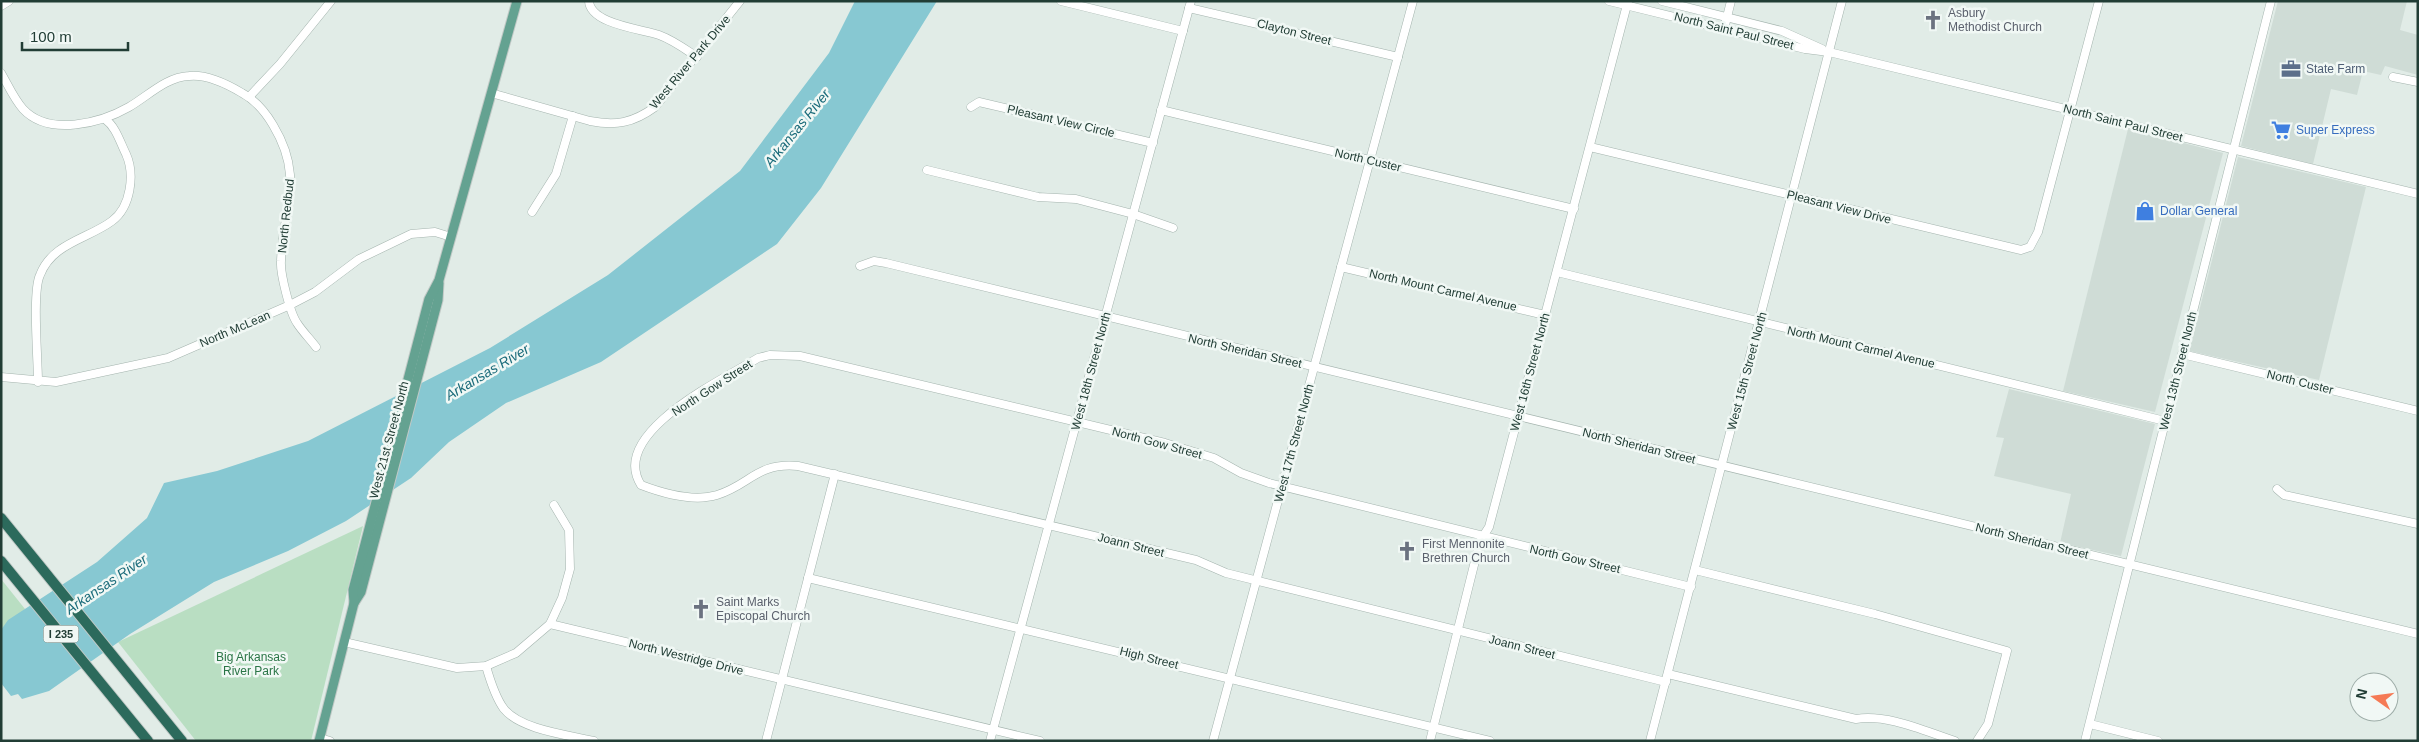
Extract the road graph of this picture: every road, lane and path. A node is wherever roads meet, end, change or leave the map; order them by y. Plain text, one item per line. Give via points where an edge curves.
1 (9, 1) edge
2 (330, 1) edge
3 (517, 1) edge
4 (589, 1) edge
5 (740, 1) edge
6 (1061, 1) edge
7 (1414, 1) edge
8 (1609, 1) edge
9 (1662, 1) edge
10 (1731, 1) edge
11 (1842, 1) edge
12 (2099, 1) edge
13 (2271, 1) edge
14 (1628, 3) edge
15 (1190, 4) edge
16 (1, 6) edge
17 (1727, 17) junction
18 (1724, 29) junction
19 (1183, 31) junction
20 (1829, 52) junction
21 (1398, 57) junction
22 (696, 58) junction
23 (1, 73) edge
24 (2392, 76) dead end
25 (2418, 82) edge
26 (491, 93) junction
27 (249, 97) junction
28 (971, 107) dead end
29 (1162, 110) junction
30 (2071, 111) junction
31 (573, 116) junction
32 (105, 118) junction
33 (1153, 143) junction
34 (1590, 147) junction
35 (2233, 150) junction
36 (1370, 160) junction
37 (927, 170) dead end
38 (2418, 194) edge
39 (1794, 196) junction
40 (1574, 210) junction
41 (532, 212) dead end
42 (1133, 214) junction
43 (1173, 228) dead end
44 (451, 237) junction
45 (860, 266) dead end
46 (1341, 267) junction
47 (1557, 272) junction
48 (439, 280) junction
49 (290, 305) junction
50 (1545, 315) junction
51 (1106, 317) junction
52 (1760, 322) junction
53 (316, 347) dead end
54 (2182, 354) junction
55 (1314, 367) junction
56 (1, 378) edge
57 (38, 382) junction
58 (2418, 411) edge
59 (1518, 416) junction
60 (1077, 422) junction
61 (2165, 422) junction
62 (642, 442) joint
63 (1722, 466) junction
64 (834, 474) junction
65 (1282, 487) junction
66 (2277, 489) dead end
67 (554, 505) dead end
68 (1, 518) edge
69 (2418, 524) edge
70 (1049, 525) junction
71 (1483, 537) junction
72 (1, 561) edge
73 (2130, 565) junction
74 (1696, 570) junction
75 (808, 578) junction
76 (1257, 581) junction
77 (1691, 587) junction
78 (354, 603) junction
79 (550, 624) junction
80 (1021, 627) junction
81 (1458, 631) junction
82 (2418, 634) edge
83 (344, 642) junction
84 (486, 666) junction
85 (1231, 678) junction
86 (1667, 678) junction
87 (782, 680) junction
88 (2090, 724) junction
89 (1434, 727) junction
90 (993, 730) junction
91 (556, 732) junction
92 (320, 740) edge
93 (148, 741) edge
94 (182, 741) edge
95 (330, 741) edge
96 (554, 741) edge
97 (594, 741) edge
98 (766, 741) edge
99 (990, 741) edge
100 (1040, 741) edge
101 (1213, 741) edge
102 (1430, 741) edge
103 (1490, 741) edge
104 (1650, 741) edge
105 (1955, 741) edge
106 (1978, 741) edge
107 (2085, 741) edge
108 (2158, 741) edge

1 - 16 street
2 - 27 street
3 - 26 main road, West 21st Street North
4 - 22 street via 592,12 601,19 660,36 677,43
5 - 22 street, West River Park Drive
6 - 19 street
7 - 21 street, West 17th Street North
8 - 14 street, North Saint Paul Street
9 - 17 street, North Saint Paul Street
10 - 17 street
11 - 20 street, West 15th Street North
12 - 30 street, Pleasant View Drive
13 - 35 street, West 13th Street North
14 - 18 street, North Saint Paul Street
14 - 34 street, West 16th Street North
15 - 19 street, West 18th Street North
15 - 21 street, Clayton Street
17 - 18 street
17 - 20 street, North Saint Paul Street via 1782,31
18 - 20 street, North Saint Paul Street
19 - 29 street, West 18th Street North
20 - 30 street, North Saint Paul Street
20 - 39 street, West 15th Street North
21 - 36 street, West 17th Street North
22 - 31 street, West River Park Drive via 655,107 641,118 616,124
23 - 32 street, North Redbud via 24,109 42,121 72,124
24 - 25 street
26 - 31 street, West River Park Drive
26 - 44 main road, West 21st Street North
27 - 32 street, North Redbud via 226,84 206,77 189,76 163,84 129,107
27 - 49 street, North Redbud via 281,139 291,168 280,263
28 - 33 street, Pleasant View Circle via 979,102
29 - 33 street, West 18th Street North
29 - 36 street, North Custer
30 - 35 street, North Saint Paul Street
30 - 39 street, Pleasant View Drive via 2030,247 2020,250
31 - 41 street via 556,174
32 - 57 street via 116,132 129,162 128,194 113,220 52,256 39,276
33 - 42 street, West 18th Street North
34 - 39 street, Pleasant View Drive
34 - 40 street, West 16th Street North
35 - 38 street, North Saint Paul Street
35 - 54 street, West 13th Street North
36 - 40 street, North Custer
36 - 46 street, West 17th Street North
37 - 42 street via 1038,196 1076,199
39 - 52 street, West 15th Street North
40 - 47 street, West 16th Street North
42 - 43 street
42 - 51 street, West 18th Street North
44 - 48 main road, West 21st Street North
44 - 49 street, North McLean via 434,232 411,234 359,260 315,292
45 - 51 street, North Sheridan Street via 874,261
46 - 50 street, North Mount Carmel Avenue
46 - 55 street, West 17th Street North
47 - 50 street, West 16th Street North
47 - 52 street, North Mount Carmel Avenue
48 - 78 main road, West 21st Street North via 438,300 381,518 361,592
48 - 78 main road, West 21st Street North via 429,299 409,370 353,590
49 - 53 street, North Redbud via 296,322
49 - 57 street, North McLean via 168,358 56,382
50 - 59 street, West 16th Street North
51 - 55 street, North Sheridan Street
51 - 60 street, West 18th Street North
52 - 61 street, North Mount Carmel Avenue
52 - 63 street, West 15th Street North
54 - 58 street, North Custer
54 - 61 street, West 13th Street North
55 - 59 street, North Sheridan Street
55 - 65 street, West 17th Street North
56 - 57 street, North McLean
59 - 63 street, North Sheridan Street
59 - 71 street, West 16th Street North via 1489,528
60 - 62 street, North Gow Street via 800,356 770,355 758,358 678,408 655,425
60 - 65 street, North Gow Street via 1214,458 1241,473
60 - 70 street, West 18th Street North
61 - 73 street, West 13th Street North
62 - 64 street, Joann Street via 634,463 641,485 687,496 717,495 769,466 798,466
63 - 73 street, North Sheridan Street
63 - 74 street, West 15th Street North
64 - 70 street, Joann Street
64 - 75 street
65 - 71 street, North Gow Street
65 - 76 street, West 17th Street North
66 - 69 street via 2284,495
67 - 79 street via 569,530 570,569
68 - 94 highway, I 235
70 - 76 street, Joann Street via 1196,560 1226,573
70 - 80 street, West 18th Street North
71 - 77 street, North Gow Street
71 - 81 street, West 16th Street North
72 - 93 highway, I 235
73 - 82 street, North Sheridan Street
73 - 88 street, West 13th Street North
74 - 77 street, West 15th Street North
74 - 106 street via 1876,614 2007,651 1988,724
75 - 80 street, High Street
75 - 87 street
76 - 81 street, Joann Street
76 - 85 street, West 17th Street North
77 - 86 street, West 15th Street North
78 - 83 main road, West 21st Street North
79 - 84 street via 516,653
79 - 87 street, North Westridge Drive
80 - 85 street, High Street
80 - 90 street, West 18th Street North
81 - 86 street, Joann Street
81 - 89 street, West 16th Street North
83 - 84 street via 456,668
83 - 92 main road, West 21st Street North
84 - 91 street via 506,711 516,720
85 - 89 street, High Street
85 - 101 street, West 17th Street North
86 - 104 street, West 15th Street North
86 - 105 street, Joann Street via 1856,719 1884,719
87 - 90 street, North Westridge Drive
87 - 98 street
88 - 107 street, West 13th Street North
88 - 108 street
89 - 102 street, West 16th Street North
89 - 103 street, High Street
90 - 99 street, West 18th Street North
90 - 100 street, North Westridge Drive
91 - 96 street
91 - 97 street
92 - 95 street

